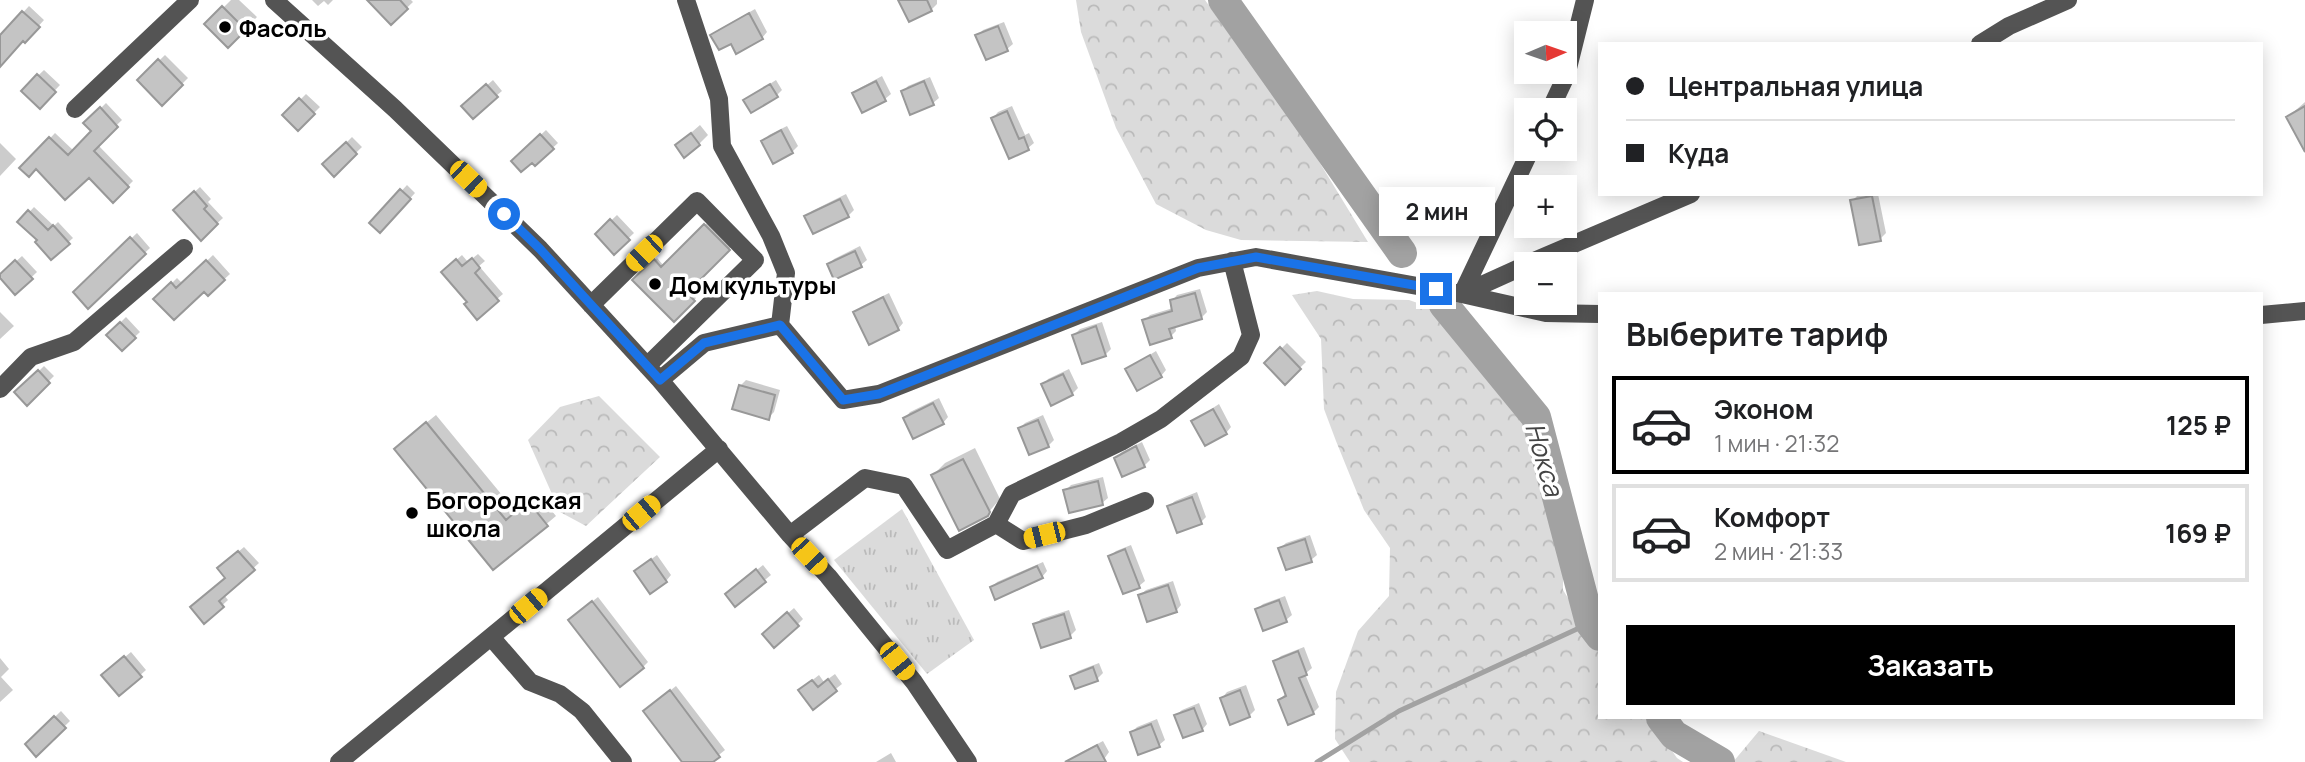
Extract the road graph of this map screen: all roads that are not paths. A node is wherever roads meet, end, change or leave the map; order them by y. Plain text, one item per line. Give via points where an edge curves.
1 (190, 0) edge
2 (274, 0) edge
3 (686, 0) edge
4 (1585, 0) edge
5 (2068, 0) edge
6 (1983, 42) edge
7 (1556, 98) edge
8 (75, 109) dead end
9 (1525, 161) edge
10 (1686, 196) edge
11 (184, 248) dead end
12 (1557, 252) edge
13 (1232, 261) junction
14 (1514, 271) edge
15 (1462, 294) junction
16 (591, 305) junction
17 (2305, 311) edge
18 (1598, 314) edge
19 (2263, 315) edge
20 (780, 325) junction
21 (647, 366) junction
22 (660, 380) junction
23 (0, 389) edge
24 (719, 449) junction
25 (1145, 501) dead end
26 (996, 524) junction
27 (790, 535) junction
28 (491, 637) junction
29 (339, 762) edge
30 (623, 762) edge
31 (968, 762) edge

1 - 8 street
2 - 16 street via 395,109 540,249
3 - 20 street via 719,99 722,146 786,273
4 - 7 street via 1566,76
5 - 6 street
9 - 15 street
10 - 12 street
11 - 23 street via 74,342 31,357
13 - 15 street via 1256,257
13 - 20 street via 1198,268 879,394 843,400
13 - 26 street via 1251,335 1241,358 1161,419 1012,494
14 - 15 street
15 - 18 street via 1546,313
16 - 21 street
16 - 21 street via 697,201 755,260
17 - 19 street
20 - 22 street via 704,343
21 - 22 street
22 - 24 street
24 - 27 street
24 - 28 street
25 - 26 street via 1023,541
26 - 27 street via 947,550 904,486 864,478
27 - 31 street via 914,682
28 - 29 street
28 - 30 street via 530,682 560,694 583,711

